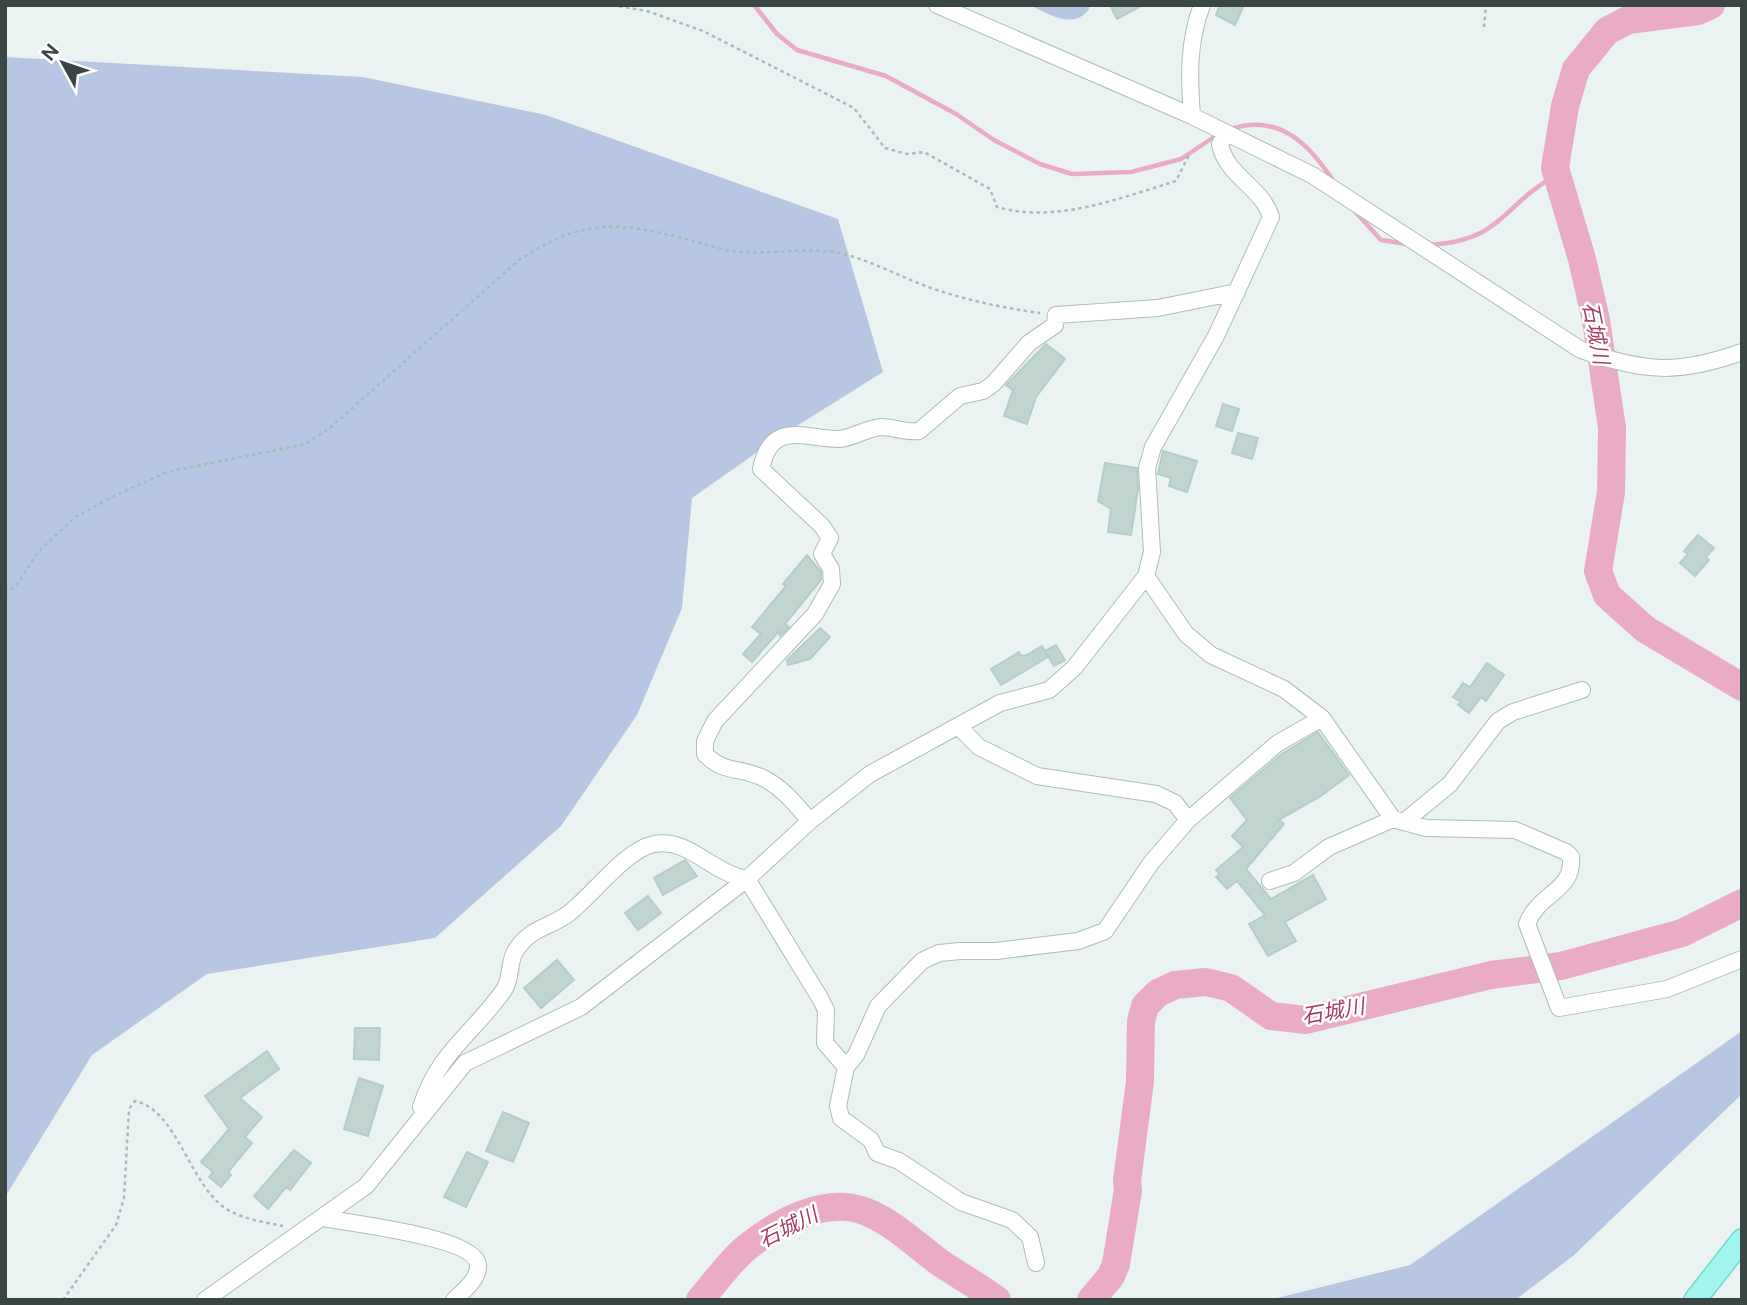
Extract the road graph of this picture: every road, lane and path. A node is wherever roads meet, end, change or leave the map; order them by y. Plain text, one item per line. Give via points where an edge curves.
1 (612, 5) edge
2 (937, 5) edge
3 (1202, 5) edge
4 (1486, 5) edge
5 (1484, 27) dead end
6 (1192, 116) junction
7 (1226, 134) junction
8 (1190, 153) dead end
9 (1237, 292) junction
10 (1055, 315) junction
11 (1742, 352) edge
12 (1146, 576) junction
13 (5, 594) edge
14 (1582, 690) dead end
15 (1321, 718) junction
16 (958, 726) junction
17 (1188, 820) junction
18 (1398, 820) junction
19 (810, 821) junction
20 (747, 878) junction
21 (1270, 881) dead end
22 (1742, 959) edge
23 (846, 1067) junction
24 (418, 1123) junction
25 (322, 1218) junction
26 (284, 1226) dead end
27 (1742, 1240) edge
28 (1036, 1263) dead end
29 (63, 1300) edge
30 (205, 1300) edge
31 (454, 1300) edge
32 (1695, 1300) edge

1 - 8 path via 647,11 703,31 854,107 885,148 907,154 924,152 990,190 997,207 1019,214 1065,211 1176,181
2 - 6 street
3 - 6 street via 1188,68
4 - 5 path
6 - 7 street
7 - 9 street via 1220,144 1225,160 1266,203 1271,217
7 - 11 street via 1312,176 1581,350 1620,364 1651,368 1701,367
9 - 10 street via 1158,308
9 - 12 street via 1153,447 1147,468 1152,552
10 - 13 path via 1002,308 932,288 846,255 815,250 771,255 627,226 586,227 552,239 519,260 306,444 167,472 108,499 75,518 37,552 18,583
10 - 19 street via 1055,325 1029,343 993,384 960,396 919,431 880,427 840,439 793,434 770,446 761,469 830,538 822,554 831,569 832,583 816,614 715,721 705,741 705,754 716,766 763,778 783,790
12 - 15 street via 1186,634 1211,655 1284,689
12 - 16 street via 1073,668 1049,690 1000,704
14 - 18 street via 1499,721 1450,783
15 - 17 street via 1278,743
15 - 18 street
16 - 17 street via 979,747 1037,776 1156,794 1175,803
16 - 19 street via 870,774
17 - 23 street via 1151,863 1105,931 1078,941 939,953 922,961 878,1006
18 - 21 street via 1329,847 1294,873
18 - 22 street via 1426,828 1514,830 1571,857 1568,881 1545,897 1527,924 1559,1008 1667,989
19 - 20 street
20 - 23 street via 820,998 826,1010 825,1043
20 - 24 street via 581,1007 465,1063
20 - 24 street via 727,876 692,851 671,844 641,849 566,916 534,929 514,951 506,988 434,1072
23 - 28 street via 838,1106 841,1118 871,1140 877,1153 899,1161 961,1202 1012,1220 1030,1237
24 - 25 street via 366,1186
25 - 30 street
25 - 31 street via 462,1248 476,1258 478,1268
26 - 29 path via 252,1220 225,1208 204,1187 160,1114 135,1101 129,1109 124,1198 116,1225
27 - 32 main road

